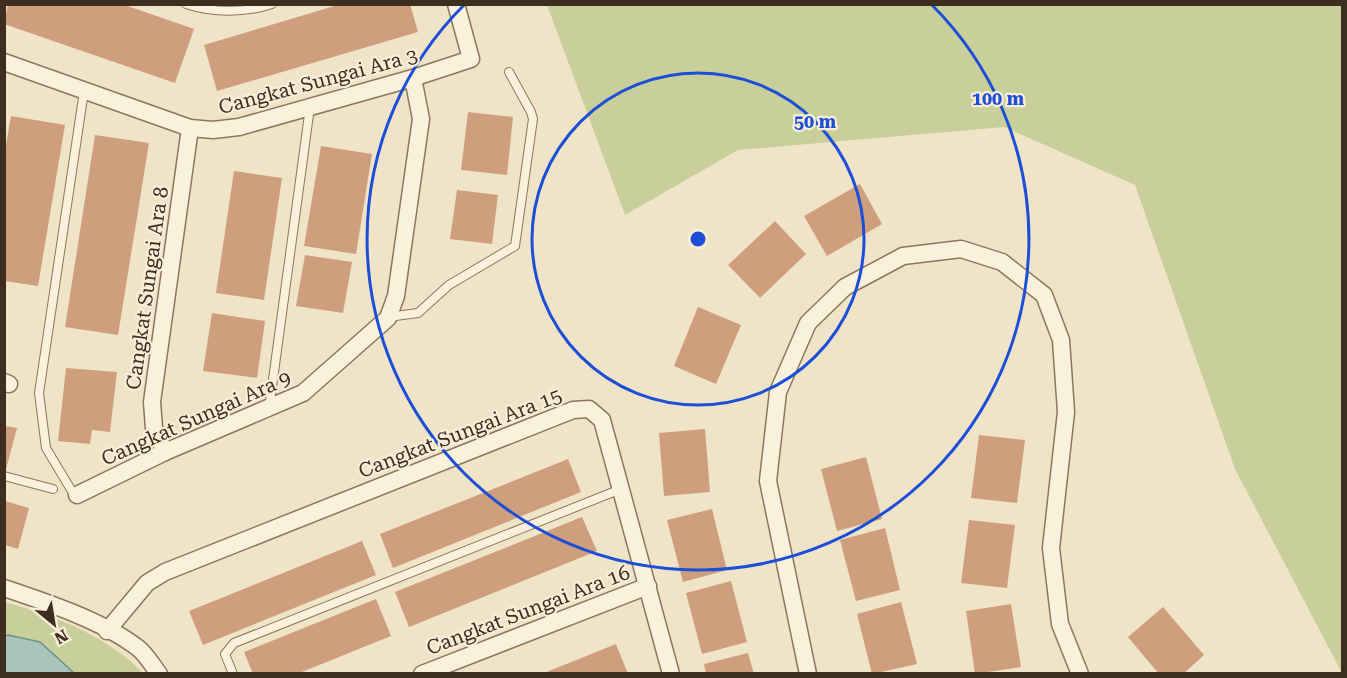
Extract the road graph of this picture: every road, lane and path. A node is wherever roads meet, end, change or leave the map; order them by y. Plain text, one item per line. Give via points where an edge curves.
1 (186, 4) edge
2 (272, 4) edge
3 (456, 4) edge
4 (4, 62) edge
5 (509, 72) dead end
6 (413, 78) junction
7 (84, 91) junction
8 (310, 106) junction
9 (190, 128) junction
10 (388, 318) junction
11 (269, 409) junction
12 (165, 452) junction
13 (4, 476) edge
14 (53, 489) dead end
15 (621, 489) junction
16 (77, 495) joint
17 (648, 586) junction
18 (4, 588) edge
19 (107, 631) junction
20 (669, 673) edge
21 (159, 674) edge
22 (233, 674) edge
23 (422, 674) edge
24 (808, 674) edge
25 (1080, 674) edge

1 - 2 lane via 204,11 256,9
3 - 6 street, Cangkat Sungai Ara 3 via 471,59
4 - 7 street, Cangkat Sungai Ara 3
5 - 10 lane via 533,120 515,246 449,285 418,313
6 - 8 street, Cangkat Sungai Ara 3
6 - 10 street via 421,119 396,296
7 - 9 street, Cangkat Sungai Ara 3
7 - 16 lane via 39,393 46,448
8 - 9 street, Cangkat Sungai Ara 3 via 238,127
8 - 11 lane
9 - 12 street, Cangkat Sungai Ara 8 via 152,402 154,428
10 - 11 street, Cangkat Sungai Ara 9 via 314,386
11 - 12 street, Cangkat Sungai Ara 9
12 - 16 street, Cangkat Sungai Ara 9
13 - 14 lane
15 - 17 street, Cangkat Sungai Ara 15
15 - 19 street, Cangkat Sungai Ara 15 via 602,420 589,409 573,410 165,572 147,584
15 - 22 lane via 234,643 225,654
17 - 20 street, Cangkat Sungai Ara 15
17 - 23 street, Cangkat Sungai Ara 16
18 - 19 street via 70,611
19 - 21 street via 139,649
24 - 25 street via 768,481 778,392 808,323 845,287 903,256 961,249 1002,261 1044,295 1061,340 1066,412 1052,548 1060,624

